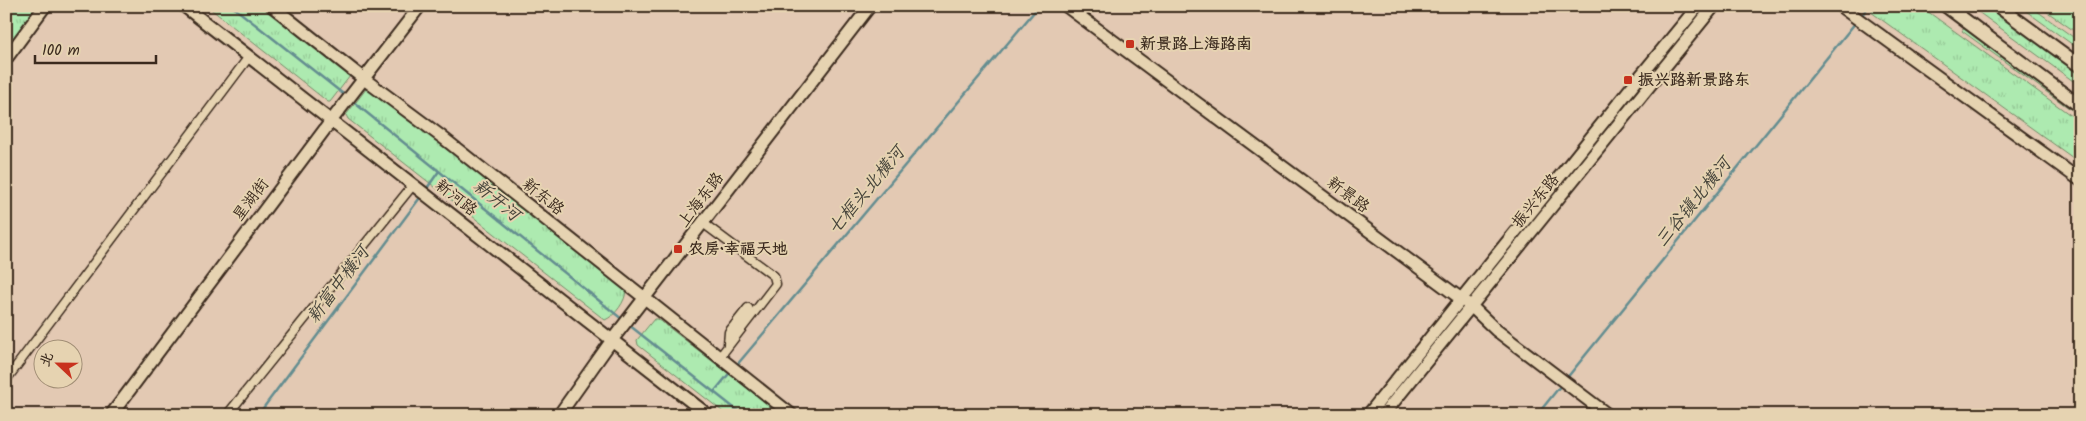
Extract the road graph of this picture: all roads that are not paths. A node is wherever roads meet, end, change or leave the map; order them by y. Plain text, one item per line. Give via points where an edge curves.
1 (45, 6) edge
2 (184, 6) edge
3 (272, 6) edge
4 (420, 6) edge
5 (870, 6) edge
6 (1698, 6) edge
7 (1714, 6) edge
8 (1840, 6) edge
9 (1946, 6) edge
10 (1998, 6) edge
11 (1070, 9) edge
12 (248, 58) junction
13 (6, 59) edge
14 (2080, 66) edge
15 (364, 79) junction
16 (2080, 106) edge
17 (330, 121) junction
18 (2080, 180) edge
19 (420, 191) junction
20 (703, 224) junction
21 (644, 299) junction
22 (1460, 299) junction
23 (1472, 307) junction
24 (748, 308) dead end
25 (612, 340) junction
26 (728, 346) junction
27 (722, 360) junction
28 (6, 380) edge
29 (110, 415) edge
30 (227, 415) edge
31 (558, 415) edge
32 (708, 415) edge
33 (792, 415) edge
34 (1368, 415) edge
35 (1383, 415) edge
36 (1608, 415) edge

1 - 13 street
2 - 12 street, 新河路
3 - 15 street, 新东路
4 - 15 street, 星湖街
5 - 20 street, 上海东路
6 - 22 street, 振兴东路
7 - 23 street, 振兴东路
8 - 18 street
9 - 16 main road
10 - 14 main road
11 - 22 street, 新景路
12 - 17 street, 新河路
12 - 28 street
15 - 17 street, 星湖街
15 - 21 street, 新东路 via 442,137
17 - 19 street, 新河路
17 - 29 street, 星湖街
19 - 25 street, 新河路
19 - 30 street
20 - 21 street, 上海东路
20 - 26 street via 774,276 776,284
21 - 25 street, 上海东路
21 - 27 street, 新东路
22 - 23 street, 新景路
22 - 34 street, 振兴东路
23 - 35 street, 振兴东路
23 - 36 street, 新景路 via 1496,330
24 - 26 street via 730,332
25 - 31 street, 上海东路
25 - 32 street, 新河路
26 - 27 street
27 - 33 street, 新东路

